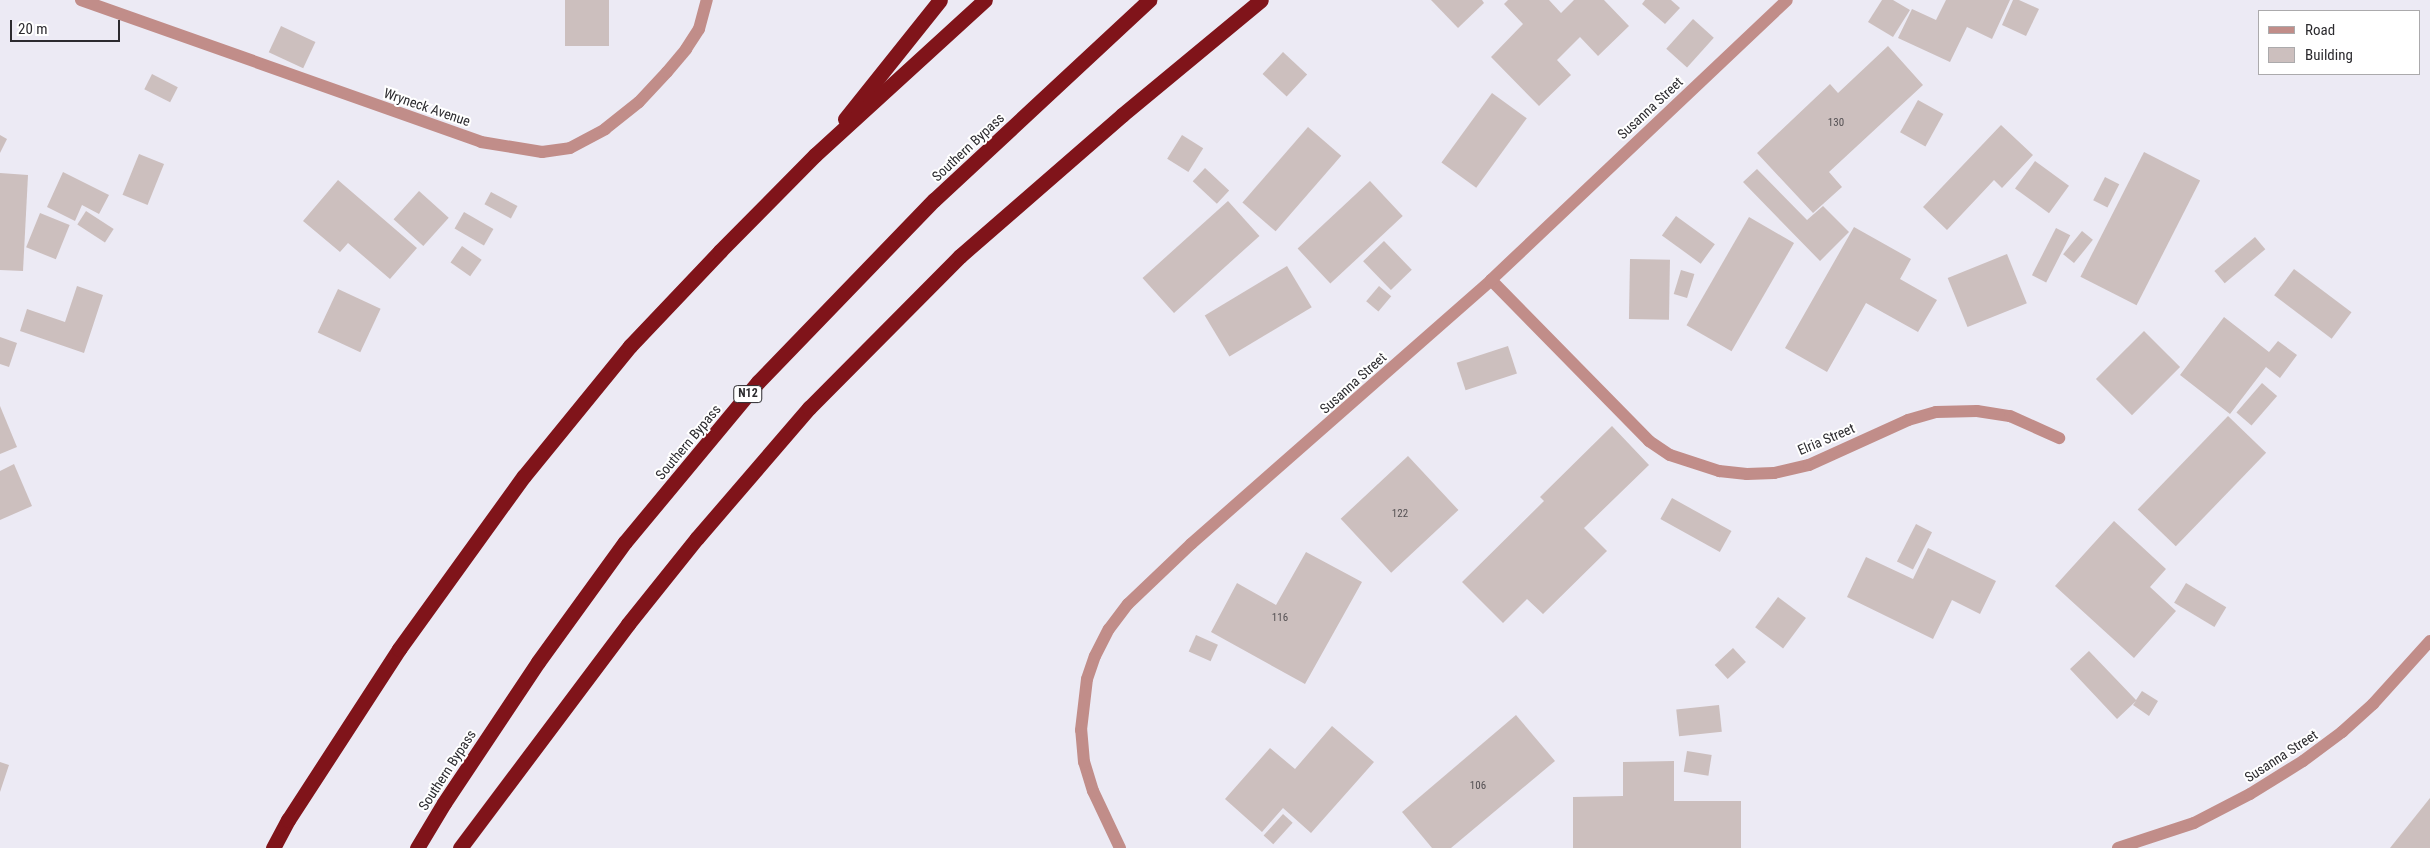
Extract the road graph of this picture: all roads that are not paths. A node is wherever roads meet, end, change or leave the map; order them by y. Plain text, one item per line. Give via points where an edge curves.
1 (81, 0) edge
2 (707, 0) edge
3 (940, 0) edge
4 (985, 0) edge
5 (1148, 0) edge
6 (1261, 0) edge
7 (1787, 0) edge
8 (816, 155) junction
9 (1491, 280) junction
10 (2059, 438) dead end
11 (2430, 642) edge
12 (272, 848) edge
13 (417, 848) edge
14 (460, 848) edge
15 (1120, 848) edge
16 (2118, 848) edge

1 - 2 street, Wryneck Avenue via 482,142 542,152 570,148 605,129 639,102 686,49 699,29
3 - 8 highway
4 - 8 highway
5 - 13 highway, Southern Bypass / N12 via 934,200 758,382 625,542 538,662
6 - 14 highway via 960,256 809,408 628,624
7 - 9 street, Susanna Street
8 - 12 highway via 630,346 524,476 399,649
9 - 10 street, Elria Street via 1649,441 1670,455 1720,471 1774,473 1809,465 1908,420 1936,412 1977,410 2010,416
9 - 15 street, Susanna Street via 1191,544 1128,604 1108,630 1087,679 1081,730 1084,762 1093,791
11 - 16 street, Susanna Street via 2373,704 2303,761 2194,823

